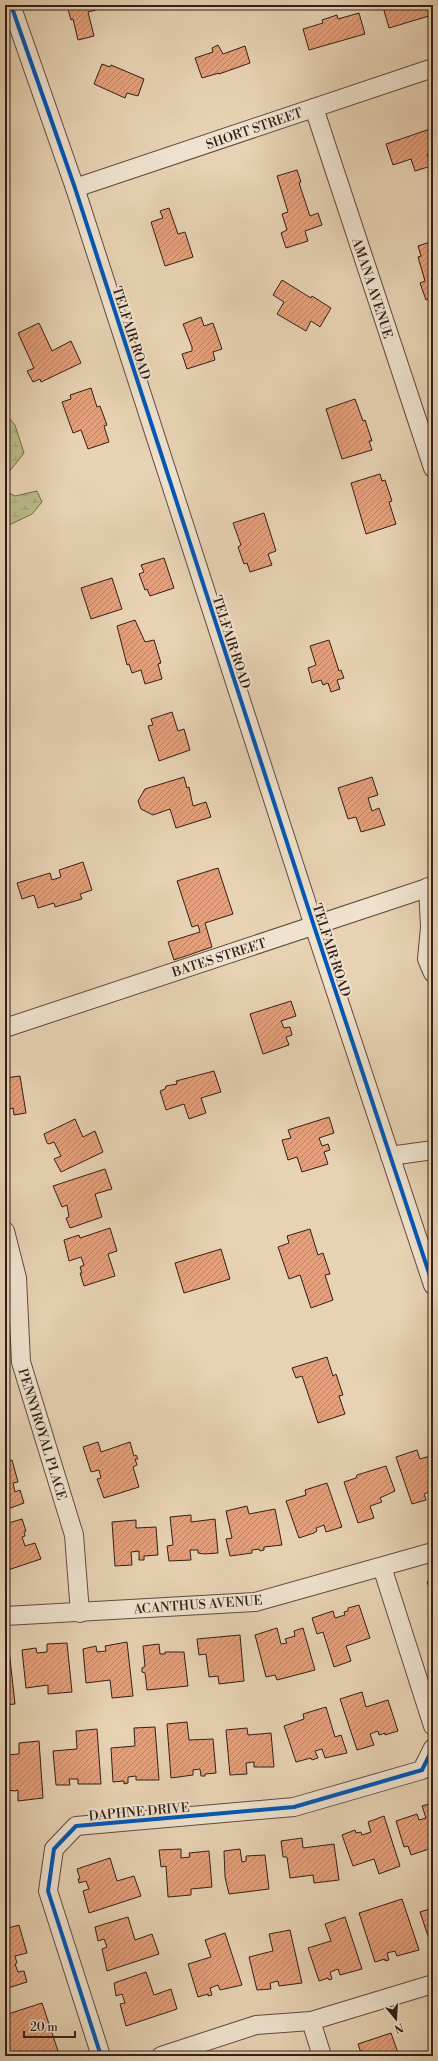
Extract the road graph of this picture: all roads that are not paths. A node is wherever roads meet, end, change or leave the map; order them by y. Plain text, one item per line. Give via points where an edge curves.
1 (11, 5) edge
2 (433, 68) edge
3 (314, 108) junction
4 (75, 188) junction
5 (433, 468) edge
6 (430, 886) edge
7 (314, 926) junction
8 (433, 973) edge
9 (5, 1028) edge
10 (433, 1150) edge
11 (390, 1156) junction
12 (5, 1232) edge
13 (433, 1285) edge
14 (433, 1552) edge
15 (382, 1567) junction
16 (80, 1612) junction
17 (5, 1616) edge
18 (433, 1726) edge
19 (433, 1748) edge
20 (433, 1984) edge
21 (311, 2021) junction
22 (101, 2056) edge
23 (161, 2056) edge
24 (322, 2056) edge

1 - 4 street, TELFAIR ROAD
2 - 3 street, SHORT STREET
3 - 4 street, SHORT STREET
3 - 5 street, AMANA AVENUE
4 - 7 street, TELFAIR ROAD
6 - 7 street, BATES STREET
6 - 8 street via 427,959
7 - 9 street, BATES STREET
7 - 11 street, TELFAIR ROAD
10 - 11 street
11 - 13 street, TELFAIR ROAD
12 - 16 street, PENNYROYAL PLACE via 17,1278 21,1362 74,1535
14 - 15 street, ACANTHUS AVENUE
15 - 16 street, ACANTHUS AVENUE via 255,1602
15 - 18 street
16 - 17 street, ACANTHUS AVENUE
19 - 22 street, DAPHNE DRIVE via 422,1770 294,1807 76,1826 54,1849 48,1891
20 - 21 street
21 - 23 street via 256,2025
21 - 24 street

